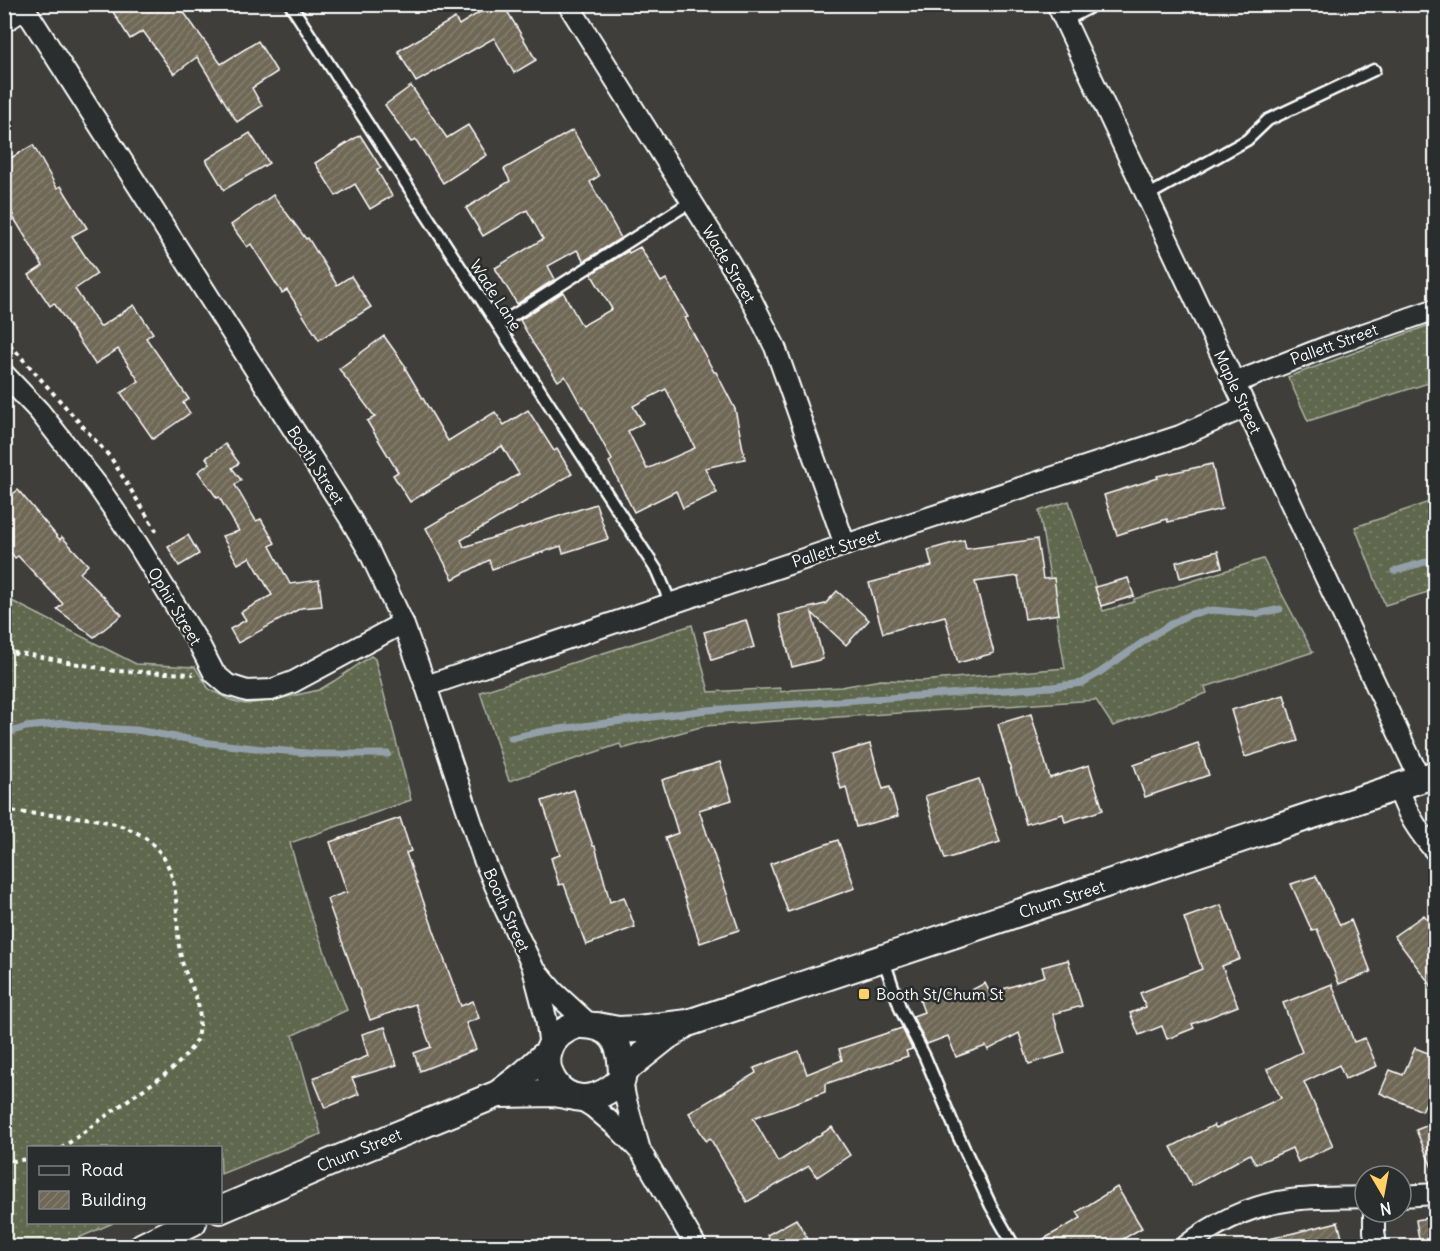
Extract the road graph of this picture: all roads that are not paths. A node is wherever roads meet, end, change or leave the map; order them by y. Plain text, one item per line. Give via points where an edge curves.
1 (290, 4) edge
2 (568, 4) edge
3 (1086, 4) edge
4 (23, 7) edge
5 (1060, 10) edge
6 (4, 22) edge
7 (1374, 70) dead end
8 (1147, 196) junction
9 (692, 201) junction
10 (1436, 309) edge
11 (498, 325) junction
12 (4, 374) edge
13 (1234, 383) junction
14 (1245, 407) junction
15 (845, 545) junction
16 (672, 604) junction
17 (403, 623) junction
18 (426, 686) junction
19 (1418, 780) edge
20 (1436, 852) edge
21 (883, 958) junction
22 (532, 965) junction
23 (688, 1023) junction
24 (594, 1026) junction
25 (550, 1049) junction
26 (622, 1076) junction
27 (498, 1094) junction
28 (575, 1097) junction
29 (641, 1152) junction
30 (1436, 1194) edge
31 (1413, 1195) edge
32 (1353, 1197) edge
33 (222, 1209) edge
34 (189, 1224) edge
35 (1374, 1224) edge
36 (143, 1246) edge
37 (696, 1246) edge
38 (1014, 1246) edge
39 (1186, 1246) edge
40 (1376, 1246) edge

1 - 11 lane, Wade Lane
2 - 9 street, Wade Street
3 - 5 street
4 - 6 street
4 - 17 street, Booth Street via 348,515
5 - 8 street, Maple Street
7 - 8 lane via 1268,120 1248,140
8 - 13 street, Maple Street
9 - 11 lane
9 - 15 street, Wade Street via 751,298 775,347
10 - 13 street, Pallett Street via 1326,346
11 - 16 lane, Wade Lane via 657,571
12 - 17 street, Ophir Street via 39,411 97,485 138,545 214,673 228,685 247,691 271,690
13 - 14 street, Maple Street
14 - 15 street, Pallett Street via 1180,436
14 - 19 street, Maple Street
15 - 16 street, Pallett Street
16 - 18 street, Pallett Street
17 - 18 street, Booth Street
18 - 22 street, Booth Street via 483,857
19 - 20 street, Maple Street via 1406,809
19 - 21 street, Chum Street
21 - 23 street, Chum Street
21 - 38 lane via 901,1010 986,1195
22 - 24 street, Booth Street via 553,992
22 - 25 street, Booth Street
23 - 24 street, Chum Street via 618,1030
23 - 26 street, Chum Street
24 - 25 street via 567,1028
24 - 26 street via 615,1040
25 - 27 street, Chum Street
25 - 28 street via 547,1060 551,1078 562,1092
26 - 28 street via 601,1095
26 - 29 street
27 - 28 street, Chum Street via 555,1093
27 - 33 street, Chum Street
28 - 29 street via 593,1107
29 - 37 street
30 - 31 street
32 - 39 street via 1267,1204 1220,1223
34 - 36 street
35 - 40 street

